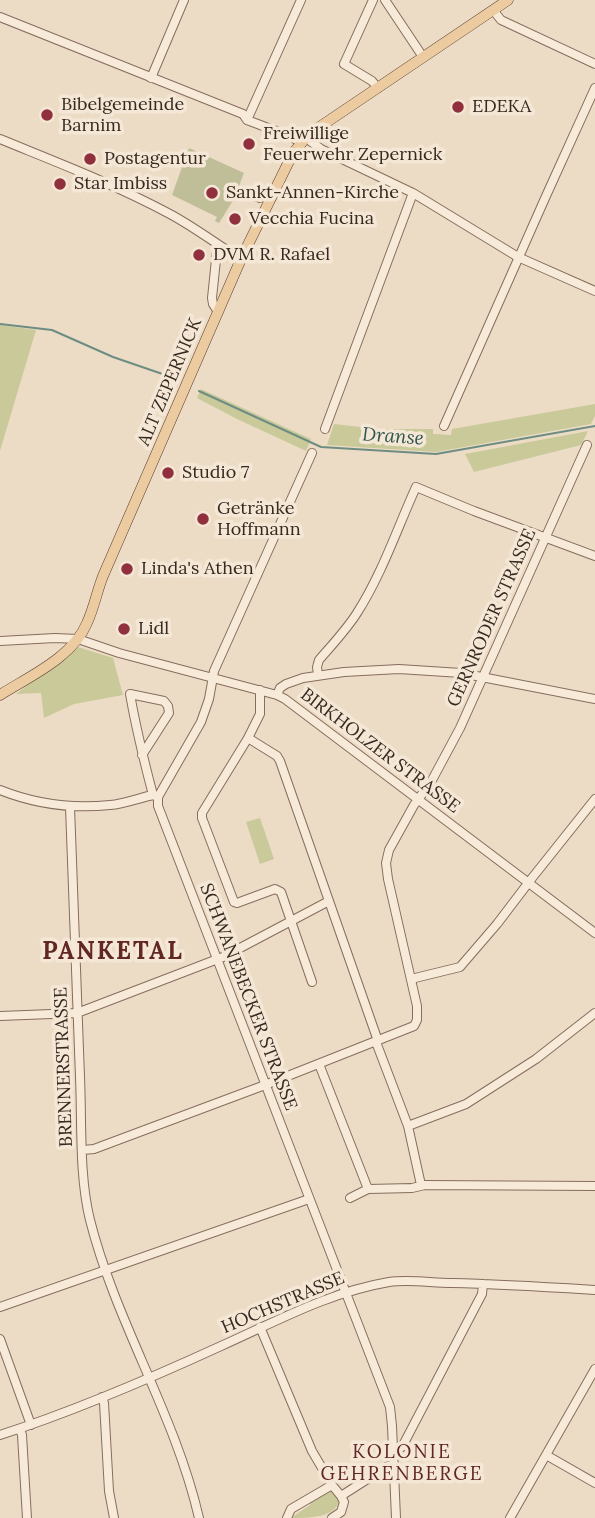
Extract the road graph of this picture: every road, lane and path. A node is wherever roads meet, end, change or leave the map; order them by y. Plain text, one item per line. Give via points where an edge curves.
1 (184, 0) edge
2 (301, 0) edge
3 (373, 0) edge
4 (385, 0) edge
5 (508, 0) edge
6 (493, 10) junction
7 (0, 16) edge
8 (423, 57) junction
9 (595, 64) edge
10 (151, 78) junction
11 (378, 88) junction
12 (595, 89) edge
13 (247, 120) junction
14 (0, 139) edge
15 (304, 140) junction
16 (245, 192) dead end
17 (413, 193) junction
18 (260, 198) dead end
19 (220, 246) junction
20 (518, 257) junction
21 (241, 259) junction
22 (595, 291) edge
23 (218, 312) junction
24 (444, 426) dead end
25 (325, 429) dead end
26 (587, 446) dead end
27 (312, 453) dead end
28 (545, 538) junction
29 (595, 556) edge
30 (78, 639) junction
31 (0, 641) edge
32 (318, 676) junction
33 (483, 677) junction
34 (212, 678) junction
35 (260, 690) junction
36 (0, 695) edge
37 (277, 695) junction
38 (595, 699) edge
39 (248, 738) junction
40 (142, 755) junction
41 (0, 790) edge
42 (156, 796) junction
43 (595, 799) edge
44 (419, 801) junction
45 (70, 807) junction
46 (528, 882) junction
47 (329, 901) junction
48 (292, 920) junction
49 (595, 933) edge
50 (217, 960) junction
51 (411, 979) junction
52 (312, 982) dead end
53 (78, 1013) junction
54 (595, 1013) edge
55 (0, 1016) edge
56 (377, 1041) junction
57 (319, 1064) junction
58 (265, 1085) junction
59 (408, 1126) junction
60 (83, 1150) junction
61 (421, 1185) junction
62 (595, 1186) edge
63 (368, 1189) junction
64 (350, 1198) dead end
65 (309, 1199) junction
66 (107, 1271) junction
67 (483, 1284) junction
68 (595, 1290) edge
69 (344, 1292) junction
70 (0, 1307) edge
71 (260, 1327) junction
72 (0, 1339) edge
73 (595, 1369) edge
74 (149, 1378) junction
75 (102, 1398) junction
76 (31, 1425) junction
77 (20, 1429) junction
78 (0, 1435) edge
79 (393, 1449) junction
80 (546, 1455) junction
81 (394, 1466) junction
82 (595, 1483) edge
83 (332, 1485) junction
84 (341, 1496) junction
85 (27, 1518) edge
86 (114, 1518) edge
87 (199, 1518) edge
88 (287, 1518) edge
89 (332, 1518) edge
90 (396, 1518) edge
91 (510, 1518) edge

1 - 10 street
2 - 13 street
3 - 11 street via 344,65
4 - 8 street
5 - 6 main road
6 - 8 main road
6 - 9 street via 501,20
7 - 10 street
8 - 11 main road
10 - 13 street via 243,114
11 - 15 main road
12 - 20 street
13 - 15 street
14 - 19 street via 120,189
15 - 17 street
15 - 21 main road, ALT ZEPERNICK via 293,153
16 - 18 street
17 - 20 street
17 - 25 street
19 - 21 street
19 - 23 street via 212,298
20 - 22 street
20 - 24 street
21 - 23 main road, ALT ZEPERNICK
23 - 30 main road, ALT ZEPERNICK
26 - 28 street, GERNRODER STRASSE
27 - 34 street
28 - 29 street
28 - 32 street via 415,487 367,595 319,660
28 - 33 street, GERNRODER STRASSE
30 - 31 street, BIRKHOLZER STRASSE
30 - 34 street, BIRKHOLZER STRASSE
30 - 36 main road via 54,661
32 - 33 street via 399,669
32 - 37 street via 286,684
33 - 38 street
33 - 44 street, GERNRODER STRASSE
34 - 35 street, BIRKHOLZER STRASSE
34 - 42 street via 201,722
35 - 37 street, BIRKHOLZER STRASSE
35 - 39 street via 260,715
37 - 44 street, BIRKHOLZER STRASSE
39 - 47 street via 280,761
39 - 48 street via 202,818 234,902 279,890
40 - 40 street, SCHWANEBECKER STRASSE via 137,733 130,694 164,701 168,706 169,713
40 - 42 street, SCHWANEBECKER STRASSE
41 - 45 street
42 - 45 street
42 - 50 street, SCHWANEBECKER STRASSE
43 - 46 street
44 - 46 street, BIRKHOLZER STRASSE
44 - 51 street, GERNRODER STRASSE via 386,863
45 - 53 street, BRENNERSTRASSE
46 - 49 street, BIRKHOLZER STRASSE
46 - 51 street via 460,967
47 - 48 street
47 - 56 street
48 - 50 street
48 - 52 street
50 - 53 street
50 - 58 street, SCHWANEBECKER STRASSE
51 - 56 street, GERNRODER STRASSE via 418,1013 414,1026
53 - 55 street
53 - 60 street, BRENNERSTRASSE
54 - 59 street via 536,1059 463,1106
56 - 57 street
56 - 59 street
57 - 58 street
57 - 63 street
58 - 60 street
58 - 65 street, SCHWANEBECKER STRASSE
59 - 61 street
60 - 66 street, BRENNERSTRASSE via 88,1207
61 - 62 street
61 - 63 street
63 - 64 street
65 - 66 street
65 - 69 street, SCHWANEBECKER STRASSE
66 - 70 street
66 - 74 street, BRENNERSTRASSE
67 - 68 street, HOCHSTRASSE
67 - 69 street, HOCHSTRASSE via 393,1281
67 - 79 street via 482,1294 401,1447
69 - 71 street, HOCHSTRASSE
69 - 79 street, SCHWANEBECKER STRASSE via 390,1407
71 - 74 street, HOCHSTRASSE
71 - 83 street via 312,1451
72 - 76 street
73 - 80 street
74 - 75 street, HOCHSTRASSE
74 - 87 street, BRENNERSTRASSE via 174,1436
75 - 76 street, HOCHSTRASSE
75 - 86 street
76 - 77 street, HOCHSTRASSE
77 - 78 street, HOCHSTRASSE
77 - 85 street
79 - 81 street, SCHWANEBECKER STRASSE
80 - 82 street
80 - 91 street
81 - 84 street
81 - 90 street, SCHWANEBECKER STRASSE
83 - 84 street
83 - 88 street via 291,1509
84 - 89 street via 341,1512

